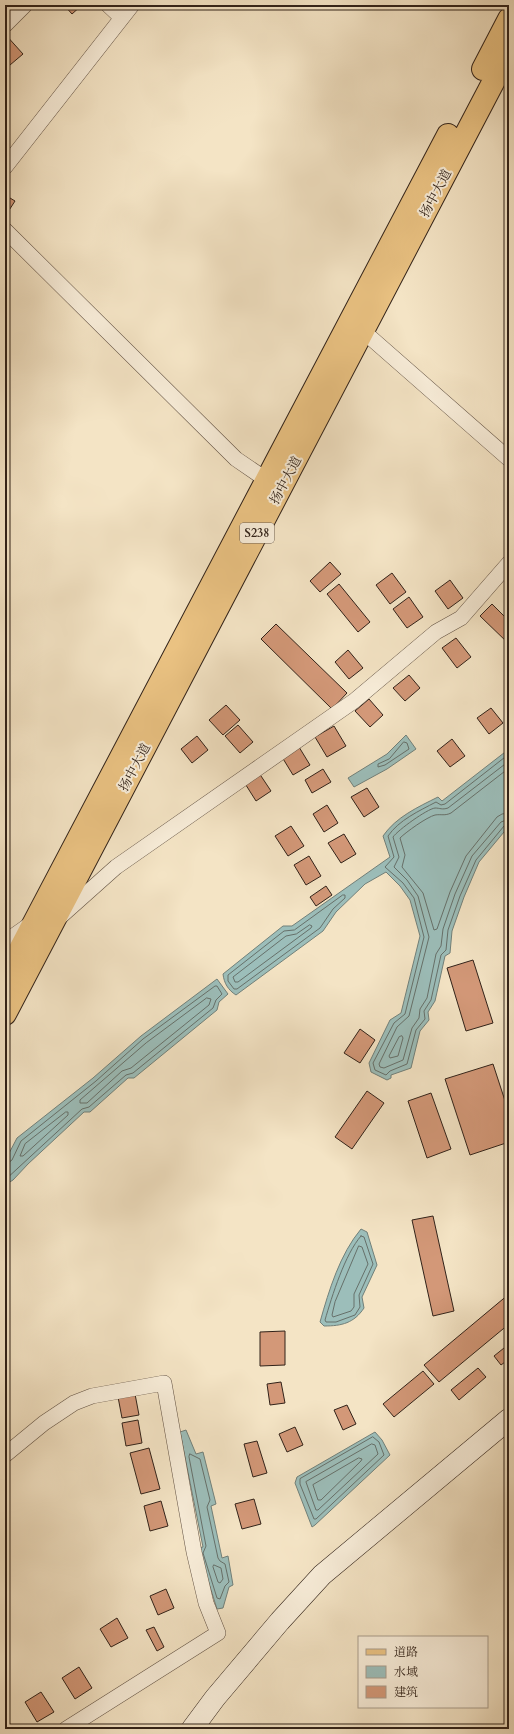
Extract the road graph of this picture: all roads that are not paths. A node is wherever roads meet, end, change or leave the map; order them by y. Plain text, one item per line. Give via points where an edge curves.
1 (25, 5) edge
2 (108, 5) edge
3 (132, 5) edge
4 (122, 18) junction
5 (509, 19) edge
6 (5, 24) edge
7 (509, 52) edge
8 (5, 167) edge
9 (5, 230) edge
10 (356, 326) junction
11 (509, 459) edge
12 (273, 485) junction
13 (509, 563) edge
14 (44, 922) junction
15 (5, 942) edge
16 (5, 978) edge
17 (5, 1014) edge
18 (509, 1419) edge
19 (5, 1455) edge
20 (66, 1729) edge
21 (192, 1729) edge

1 - 6 street
2 - 4 street
3 - 4 street
4 - 8 street
5 - 10 main road, 扬中大道 / S238
7 - 10 main road, 扬中大道 / S238
9 - 12 street via 236,459
10 - 11 street
10 - 12 main road, 扬中大道 / S238
12 - 14 main road, 扬中大道 / S238
13 - 14 street via 460,618 436,632 354,701 116,867
14 - 15 street
14 - 16 main road, 扬中大道 / S238
14 - 17 main road, 扬中大道 / S238
18 - 21 main road via 322,1575 215,1698
19 - 20 street via 44,1423 74,1403 92,1396 164,1383 194,1552 206,1603 218,1633

